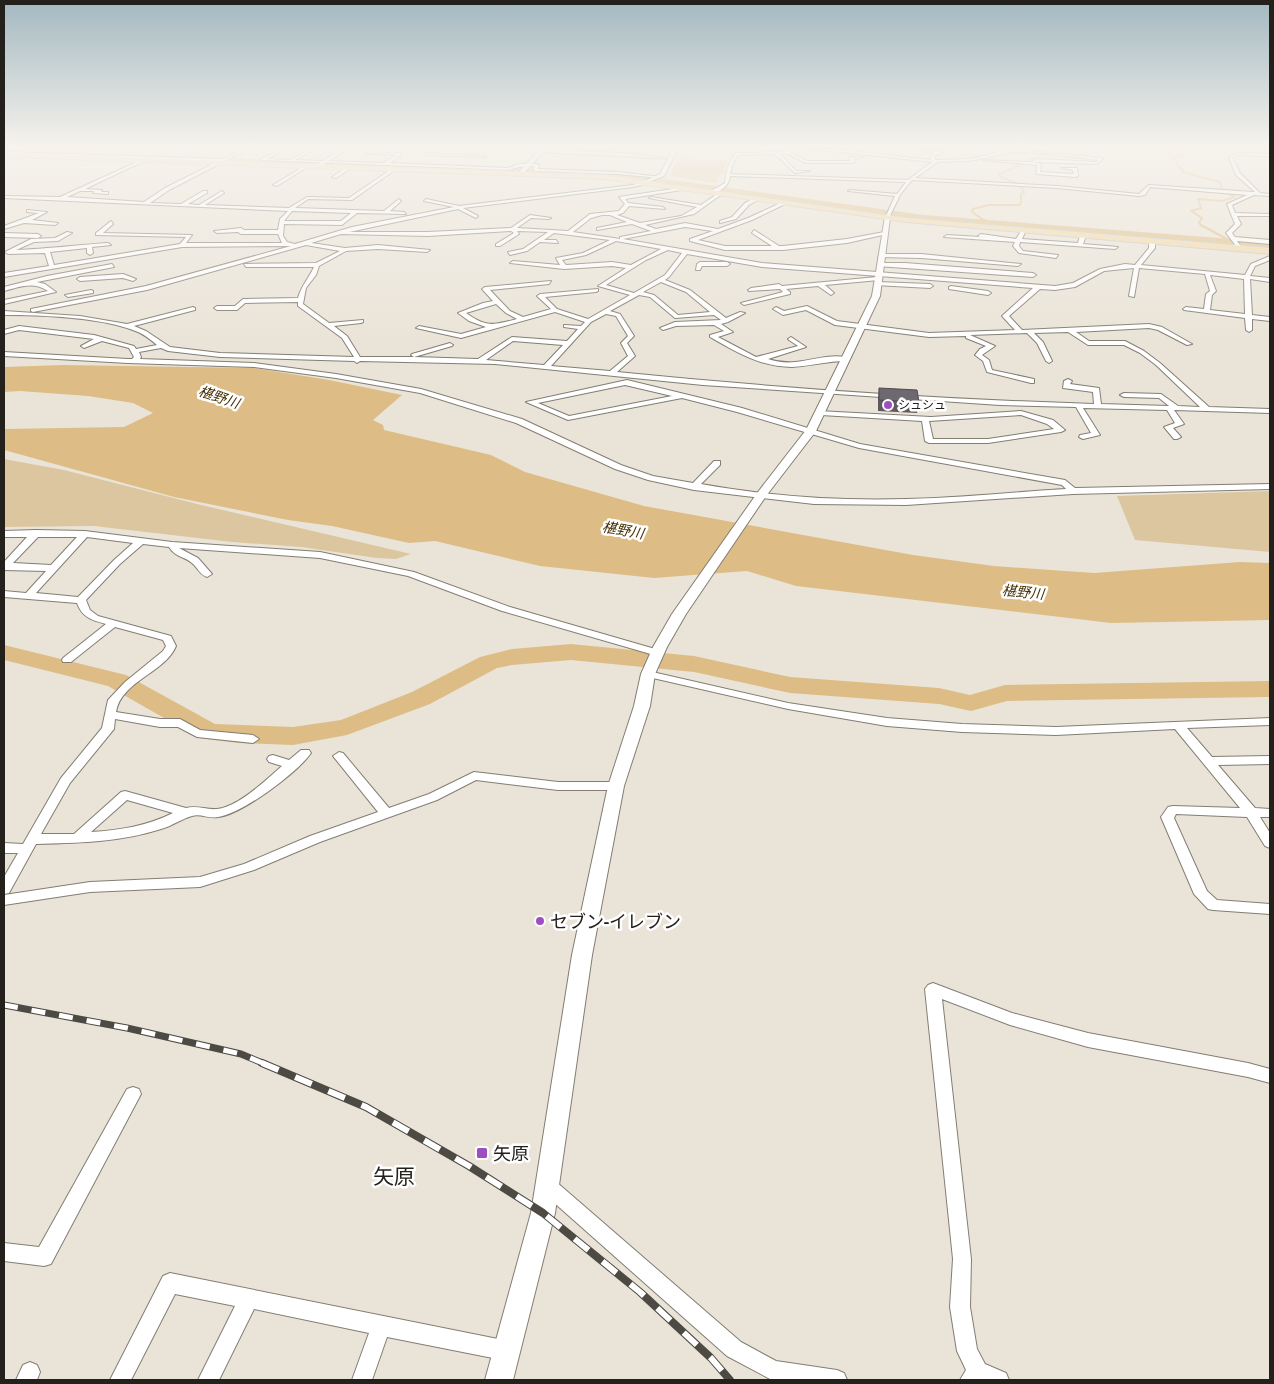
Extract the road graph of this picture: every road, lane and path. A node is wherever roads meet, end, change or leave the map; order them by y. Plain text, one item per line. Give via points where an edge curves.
1 (38, 212) edge
2 (45, 212) joint
3 (289, 212) edge
4 (351, 212) edge
5 (355, 212) junction
6 (385, 212) joint
7 (430, 212) edge
8 (466, 212) edge
9 (621, 212) edge
10 (695, 212) edge
11 (740, 212) edge
12 (765, 212) edge
13 (860, 212) edge
14 (890, 212) edge
15 (422, 213) junction
16 (611, 214) junction
17 (1234, 214) joint
18 (888, 215) junction
19 (1270, 215) edge
20 (476, 217) dead end
21 (433, 218) dead end
22 (549, 218) dead end
23 (396, 219) junction
24 (24, 221) junction
25 (283, 222) junction
26 (55, 223) dead end
27 (111, 223) dead end
28 (406, 223) dead end
29 (337, 224) junction
30 (635, 224) junction
31 (400, 227) dead end
32 (4, 228) edge
33 (105, 228) junction
34 (704, 228) junction
35 (159, 229) dead end
36 (512, 229) junction
37 (599, 229) dead end
38 (311, 230) dead end
39 (718, 230) dead end
40 (1023, 230) junction
41 (216, 231) dead end
42 (553, 231) junction
43 (655, 231) junction
44 (281, 232) junction
45 (570, 232) junction
46 (754, 232) dead end
47 (68, 233) dead end
48 (344, 233) junction
49 (387, 234) junction
50 (884, 234) junction
51 (4, 235) edge
52 (1083, 236) junction
53 (528, 238) dead end
54 (947, 238) dead end
55 (616, 239) junction
56 (33, 240) junction
57 (541, 240) junction
58 (1235, 240) junction
59 (1017, 241) junction
60 (556, 242) dead end
61 (1152, 242) junction
62 (1270, 242) edge
63 (285, 243) junction
64 (304, 244) junction
65 (108, 245) dead end
66 (182, 245) junction
67 (1070, 245) junction
68 (1080, 245) junction
69 (89, 246) junction
70 (588, 246) dead end
71 (1115, 247) dead end
72 (597, 248) junction
73 (668, 248) junction
74 (778, 248) junction
75 (1239, 248) junction
76 (345, 250) junction
77 (427, 250) dead end
78 (47, 251) junction
79 (686, 251) junction
80 (1270, 251) edge
81 (6, 252) edge
82 (1074, 253) dead end
83 (761, 255) dead end
84 (880, 256) junction
85 (1056, 256) dead end
86 (100, 258) junction
87 (1270, 258) edge
88 (92, 260) junction
89 (513, 264) dead end
90 (759, 264) junction
91 (1018, 264) dead end
92 (232, 265) junction
93 (317, 265) junction
94 (112, 266) junction
95 (1137, 266) junction
96 (52, 267) junction
97 (564, 267) junction
98 (633, 267) junction
99 (120, 268) dead end
100 (698, 269) dead end
101 (1252, 271) junction
102 (1261, 272) dead end
103 (1207, 273) junction
104 (878, 275) junction
105 (1033, 275) dead end
106 (4, 276) edge
107 (1247, 278) junction
108 (132, 279) dead end
109 (661, 280) junction
110 (1270, 280) edge
111 (549, 282) dead end
112 (30, 283) junction
113 (818, 283) junction
114 (44, 286) junction
115 (779, 286) junction
116 (935, 287) dead end
117 (1038, 287) junction
118 (944, 288) dead end
119 (4, 289) edge
120 (596, 290) dead end
121 (751, 290) dead end
122 (831, 293) dead end
123 (988, 293) dead end
124 (104, 294) junction
125 (638, 294) junction
126 (68, 295) dead end
127 (1132, 296) dead end
128 (300, 300) junction
129 (4, 302) edge
130 (497, 302) junction
131 (744, 302) dead end
132 (217, 308) dead end
133 (192, 309) dead end
134 (776, 309) dead end
135 (1186, 309) dead end
136 (555, 310) junction
137 (605, 312) junction
138 (1207, 312) junction
139 (4, 313) edge
140 (19, 313) junction
141 (715, 313) junction
142 (45, 315) junction
143 (1249, 317) junction
144 (520, 319) junction
145 (749, 319) dead end
146 (1270, 319) edge
147 (361, 321) dead end
148 (589, 321) junction
149 (726, 321) junction
150 (715, 323) junction
151 (532, 324) dead end
152 (327, 325) junction
153 (126, 326) junction
154 (566, 326) dead end
155 (863, 326) junction
156 (491, 327) junction
157 (19, 328) junction
158 (418, 328) dead end
159 (582, 328) junction
160 (664, 328) dead end
161 (1069, 330) junction
162 (1249, 330) dead end
163 (4, 332) edge
164 (1021, 332) junction
165 (1029, 332) junction
166 (961, 335) junction
167 (101, 338) junction
168 (791, 339) dead end
169 (569, 343) junction
170 (1189, 344) dead end
171 (450, 345) dead end
172 (84, 346) dead end
173 (162, 346) junction
174 (811, 346) dead end
175 (803, 347) junction
176 (136, 351) junction
177 (4, 354) edge
178 (412, 359) junction
179 (761, 359) junction
180 (846, 359) junction
181 (357, 360) junction
182 (134, 361) junction
183 (480, 361) junction
184 (1049, 361) dead end
185 (546, 367) junction
186 (579, 372) junction
187 (1021, 372) dead end
188 (611, 374) junction
189 (1014, 377) junction
190 (1031, 381) dead end
191 (1068, 381) dead end
192 (627, 382) junction
193 (832, 391) junction
194 (1124, 395) dead end
195 (684, 396) junction
196 (966, 401) junction
197 (1079, 406) junction
198 (1098, 407) junction
199 (1172, 408) junction
200 (1206, 408) junction
201 (1270, 411) edge
202 (821, 413) junction
203 (973, 417) junction
204 (925, 419) junction
205 (811, 431) junction
206 (1083, 437) dead end
207 (1177, 437) dead end
208 (717, 462) dead end
209 (694, 486) junction
210 (1270, 487) edge
211 (1073, 491) junction
212 (761, 496) junction
213 (36, 533) junction
214 (4, 534) edge
215 (85, 534) junction
216 (141, 541) junction
217 (172, 545) junction
218 (4, 566) edge
219 (53, 568) junction
220 (208, 574) dead end
221 (4, 594) edge
222 (28, 596) junction
223 (81, 600) junction
224 (114, 624) junction
225 (659, 650) junction
226 (67, 660) dead end
227 (648, 674) junction
228 (110, 715) junction
229 (1270, 721) edge
230 (1179, 726) junction
231 (252, 739) dead end
232 (305, 752) dead end
233 (339, 756) dead end
234 (273, 759) dead end
235 (1270, 760) edge
236 (1208, 761) junction
237 (292, 765) junction
238 (616, 786) junction
239 (1250, 811) junction
240 (187, 813) junction
241 (386, 813) junction
242 (1270, 813) edge
243 (76, 839) junction
244 (1270, 843) edge
245 (30, 844) junction
246 (4, 848) edge
247 (4, 889) edge
248 (4, 900) edge
249 (1270, 909) edge
250 (1270, 1076) edge
251 (133, 1094) dead end
252 (548, 1186) junction
253 (4, 1252) edge
254 (249, 1298) junction
255 (381, 1326) junction
256 (508, 1351) junction
257 (974, 1376) edge
258 (120, 1380) edge
259 (208, 1380) edge
260 (362, 1380) edge
261 (499, 1380) edge
262 (837, 1380) edge
263 (999, 1380) edge

1 - 2 street
2 - 24 street
3 - 25 street
4 - 5 street
5 - 6 street
5 - 29 street
6 - 15 street
7 - 15 street
8 - 20 street
9 - 16 street
10 - 30 street
11 - 34 street via 734,218
12 - 74 street via 692,240 725,248
13 - 18 main road
14 - 18 street
15 - 21 street
15 - 23 street
16 - 30 street
16 - 45 street via 592,216
17 - 19 street
17 - 58 street via 1238,224 1229,233
18 - 40 main road
18 - 50 street
22 - 36 street via 530,216
23 - 28 street
23 - 48 street
24 - 26 street
24 - 32 street
25 - 29 street
25 - 44 street
27 - 33 street
29 - 38 street
30 - 37 street
30 - 43 street
31 - 49 street
33 - 35 street
33 - 66 street via 98,234 190,236
34 - 39 street
34 - 43 street via 685,225
36 - 42 street
36 - 49 street
36 - 57 street via 517,233 498,247 511,253
40 - 52 main road
40 - 59 street
41 - 44 street
42 - 45 street
42 - 57 street
43 - 55 street
44 - 63 street
45 - 55 street
46 - 74 street
47 - 56 street via 56,240
48 - 49 street
48 - 64 street
50 - 74 street
50 - 84 street
51 - 56 street via 39,236
52 - 61 main road
52 - 68 street
53 - 57 street
54 - 59 street via 980,239 984,236
55 - 72 street
55 - 73 street
56 - 81 street
57 - 60 street
58 - 62 street
58 - 75 street
59 - 67 street
59 - 85 street via 1016,246 1021,252
61 - 75 main road
61 - 95 street via 1152,248
63 - 64 street
63 - 66 street
64 - 76 street
64 - 92 street
65 - 69 street
66 - 86 street
67 - 68 street
67 - 82 street
68 - 71 street
69 - 78 street
69 - 86 street via 91,255
70 - 72 street
72 - 97 street via 558,259
73 - 79 street
73 - 98 street
75 - 80 main road
76 - 77 street via 378,247
76 - 93 street
78 - 81 street
78 - 96 street
79 - 90 street
79 - 109 street
83 - 90 street
84 - 91 street via 982,259
84 - 104 street
86 - 88 street
87 - 101 street via 1253,265
88 - 94 street
88 - 96 street
89 - 97 street
90 - 100 street via 700,264
90 - 104 street
92 - 93 street
92 - 124 street via 147,288
93 - 128 street via 303,288
94 - 99 street
94 - 112 street
95 - 103 street
95 - 117 street via 1102,270 1066,287
95 - 127 street
96 - 106 street
97 - 98 street via 612,264
98 - 125 street via 601,286
101 - 102 street
101 - 107 street
103 - 107 street
103 - 138 street via 1213,291 1209,294
104 - 105 street via 905,265
104 - 113 street
104 - 116 street
104 - 117 street
104 - 155 street via 876,296
106 - 112 street
107 - 110 street
107 - 143 street
108 - 114 street via 123,276 87,277
109 - 125 street
109 - 141 street via 688,291
111 - 130 street via 485,289
112 - 114 street
112 - 119 street
113 - 115 street
113 - 122 street
114 - 129 street via 53,292
115 - 121 street
115 - 131 street via 788,292
117 - 164 street via 1005,316
118 - 123 street
120 - 136 street via 538,295
124 - 126 street
124 - 140 street
125 - 137 street
125 - 141 street via 652,296 677,317
128 - 132 street via 243,301 237,308
128 - 152 street via 300,305
130 - 144 street
130 - 156 street via 462,313
133 - 153 street
134 - 155 street via 786,314 807,308 835,323
135 - 138 street
136 - 144 street
136 - 148 street
137 - 148 street
137 - 188 street via 618,315 631,336 624,343 632,356
138 - 143 street
139 - 140 street
140 - 142 street
141 - 149 street
142 - 153 street
142 - 157 street
143 - 146 street
143 - 162 street
144 - 151 street
144 - 156 street
145 - 149 street via 740,314
147 - 152 street
148 - 159 street
149 - 150 street
150 - 160 street via 675,324
150 - 179 street via 730,332 712,336 755,359
152 - 181 street via 345,337
153 - 173 street via 149,335
154 - 159 street
155 - 166 street via 930,335
155 - 180 street
156 - 158 street via 461,336
157 - 163 street
157 - 167 street
159 - 169 street
161 - 165 street
161 - 170 street via 1149,326 1160,328
161 - 200 street via 1088,343 1125,343 1142,352
164 - 165 street
164 - 166 street
165 - 184 street via 1040,342
166 - 189 street via 992,346 978,355 986,360 989,370
167 - 172 street
167 - 176 street
168 - 175 street
169 - 183 street via 512,338
169 - 185 street
171 - 178 street via 414,355
173 - 176 street
173 - 181 street via 220,355
174 - 175 street
175 - 179 street
176 - 182 street via 138,357
177 - 182 street
178 - 181 street
178 - 183 street
179 - 180 street via 788,366
180 - 193 street
182 - 209 street via 254,364 421,391 520,421 651,478
183 - 185 street
185 - 186 street
186 - 188 street
186 - 192 street
187 - 189 street
188 - 193 street
189 - 190 street
191 - 198 street via 1066,386 1096,389
192 - 195 street
192 - 195 street via 530,402 568,418
193 - 196 street
193 - 202 street
194 - 199 street via 1159,394
195 - 205 street
196 - 197 street
196 - 203 street
197 - 198 street
197 - 206 street via 1096,435
198 - 199 street
199 - 200 street
199 - 207 street via 1180,424 1168,427
200 - 201 street
202 - 204 street
202 - 205 street
203 - 204 street
203 - 204 street via 1030,414 1061,430 988,441 929,440
205 - 211 street via 859,446 1065,482
205 - 212 street
208 - 209 street
209 - 212 street
210 - 211 street
211 - 212 street via 906,502 814,501
212 - 225 street via 685,606
213 - 214 street
213 - 215 street
213 - 218 street
215 - 216 street
215 - 219 street
216 - 217 street
216 - 223 street
217 - 220 street via 178,552 195,560
217 - 225 street via 320,555 411,574 506,609
218 - 219 street
219 - 222 street
221 - 222 street
222 - 223 street
223 - 224 street via 84,610 94,618
224 - 226 street
224 - 228 street via 167,638 171,646 168,653 112,702
225 - 227 street
227 - 230 street via 788,706 888,722 1056,731
227 - 238 street via 642,706
228 - 231 street via 180,723 196,733
228 - 245 street via 108,729 66,781
229 - 230 street
230 - 236 street
232 - 237 street
233 - 241 street
234 - 237 street
235 - 236 street
236 - 239 street
237 - 240 street via 242,802 219,813 193,810
238 - 241 street via 558,786 474,776 433,797
238 - 252 street via 582,955
239 - 242 street
239 - 244 street
239 - 249 street via 1173,810 1167,817 1201,894 1213,905
240 - 243 street via 159,825
240 - 243 street via 125,795
241 - 248 street via 249,867 200,882 90,887
243 - 245 street
245 - 246 street
245 - 247 street
250 - 257 street via 1088,1040 1010,1019 933,989 962,1259 960,1307
251 - 253 street via 44,1257
252 - 256 street
252 - 262 street via 734,1349 774,1371
254 - 255 street
254 - 258 street via 170,1283
254 - 259 street
255 - 256 street
255 - 260 street
256 - 261 street
257 - 263 street

